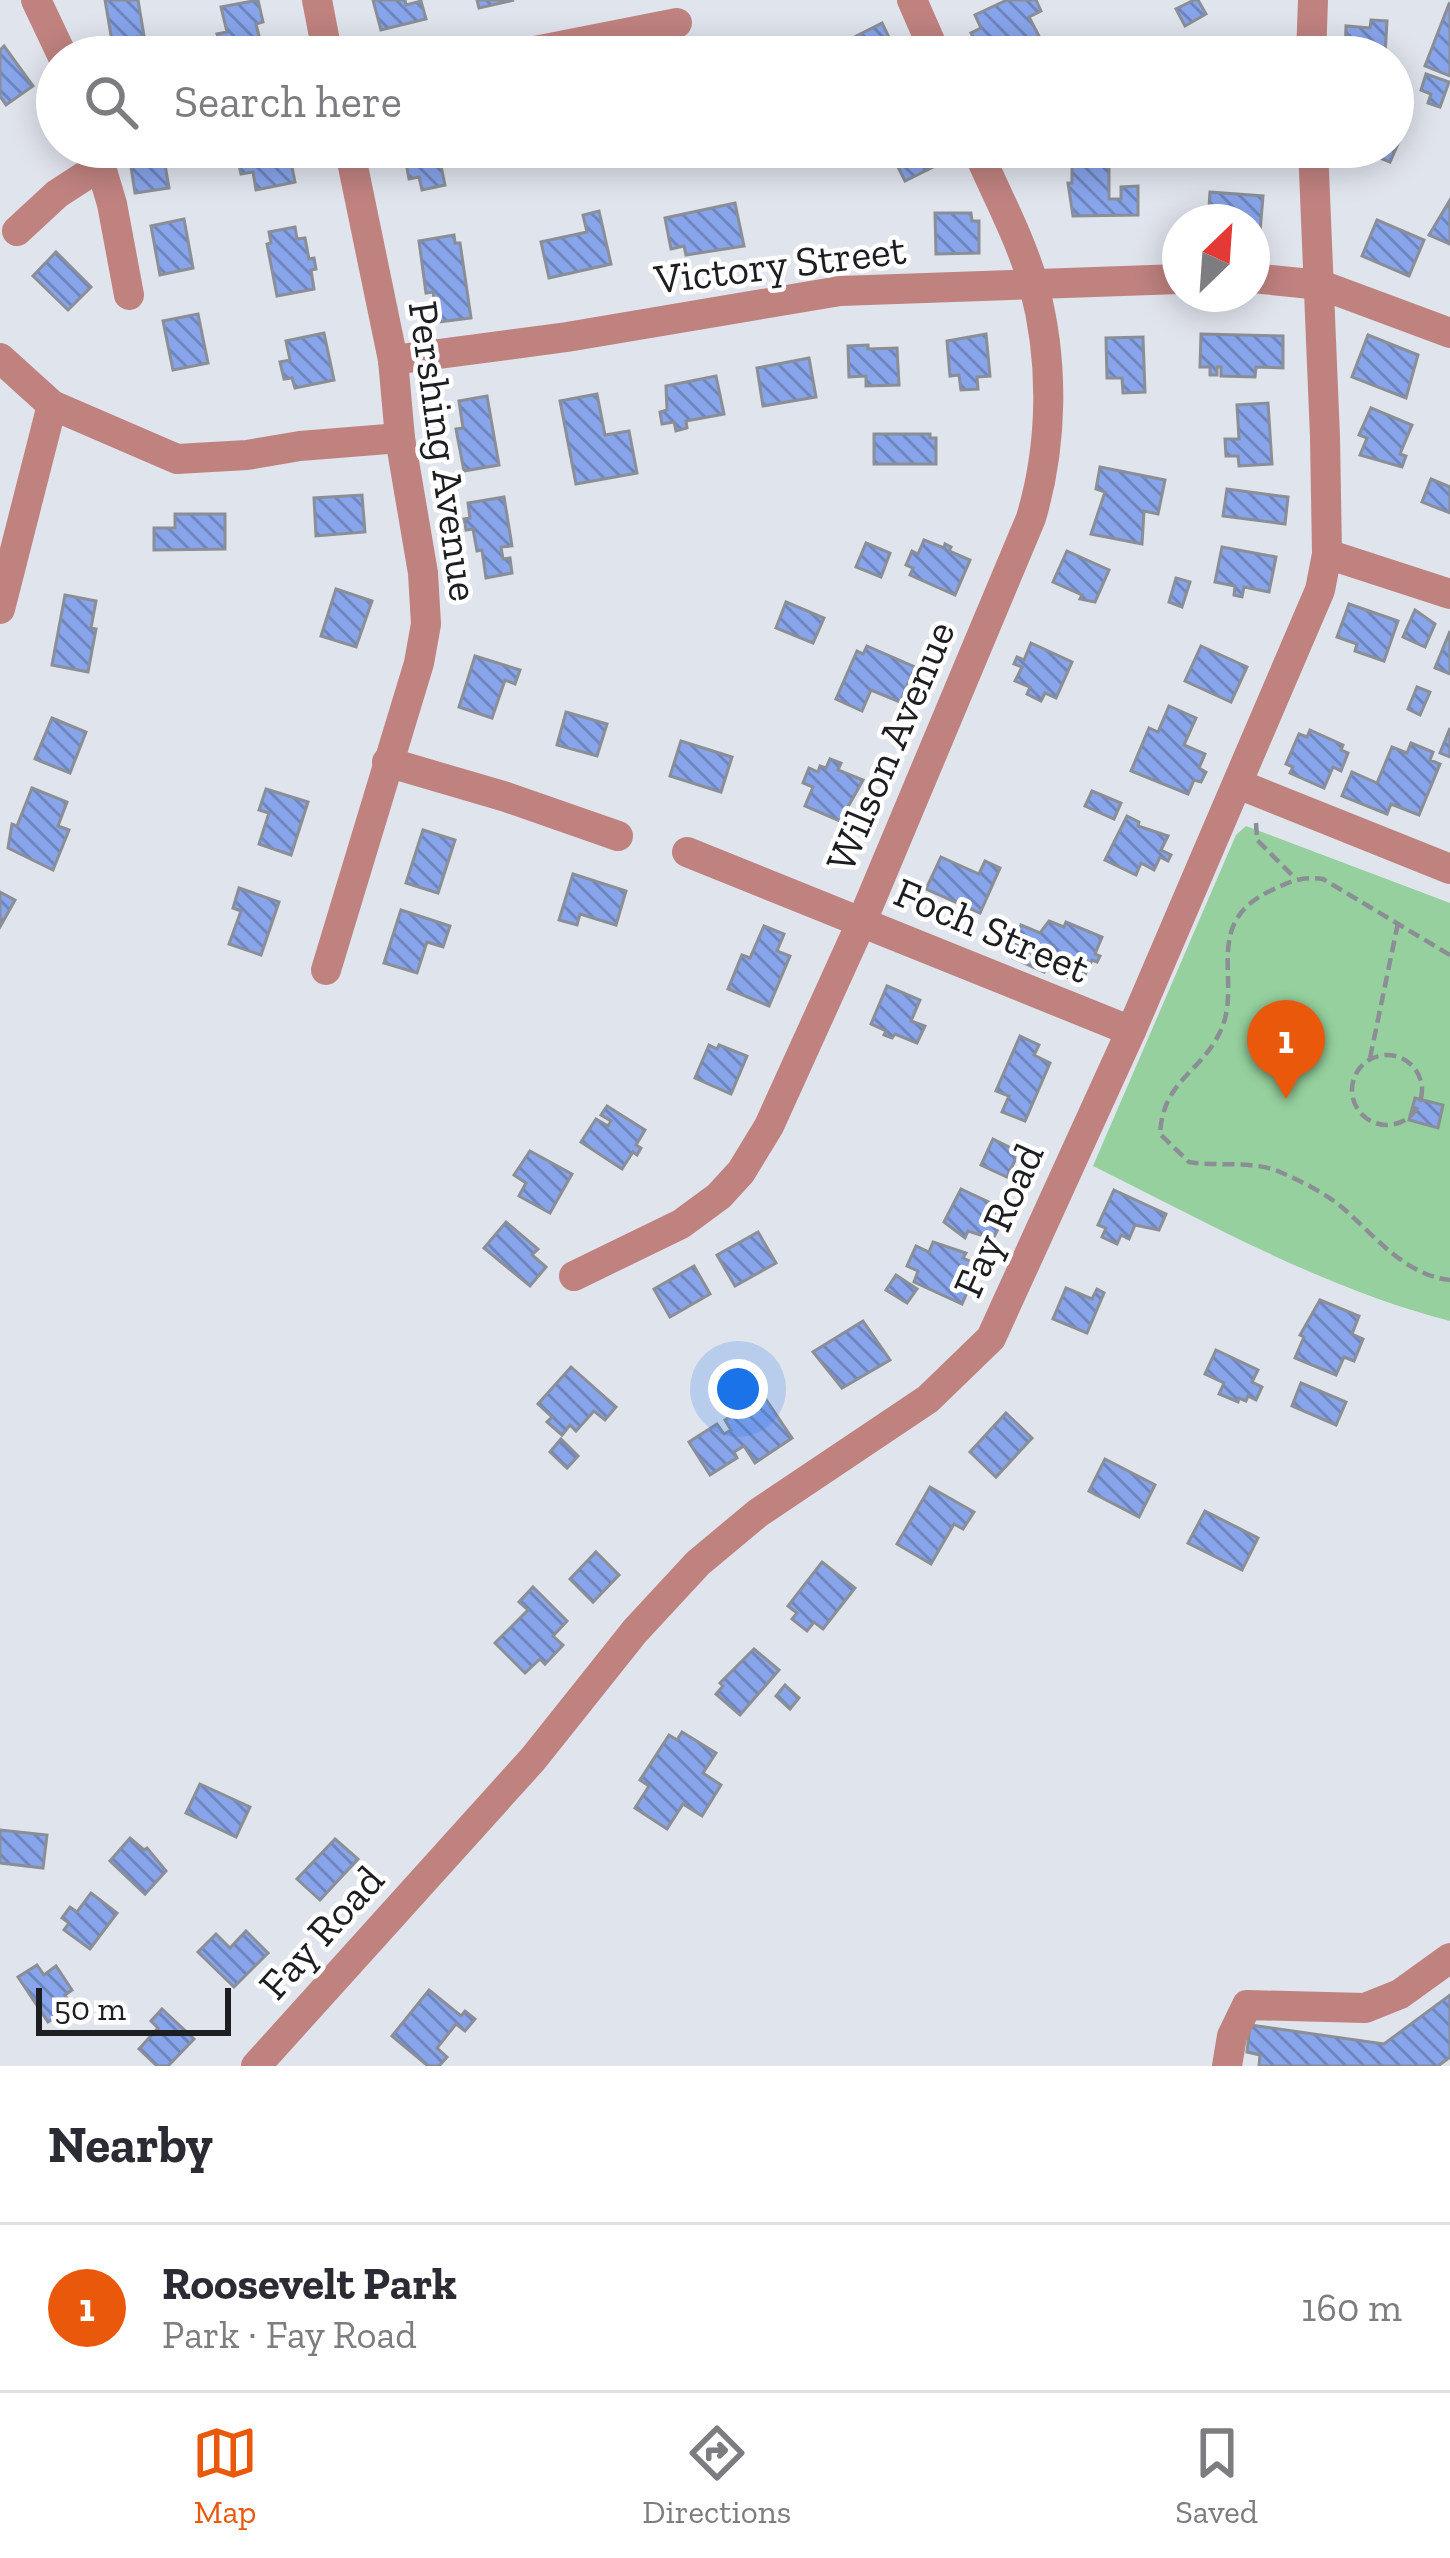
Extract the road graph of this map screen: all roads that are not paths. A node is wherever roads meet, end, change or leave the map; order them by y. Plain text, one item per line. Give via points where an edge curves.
1 (36, 0) edge
2 (316, 0) edge
3 (912, 0) edge
4 (1313, 0) edge
5 (676, 23) dead end
6 (53, 36) edge
7 (324, 36) edge
8 (610, 36) edge
9 (928, 36) edge
10 (1312, 36) edge
11 (86, 168) edge
12 (101, 168) edge
13 (353, 168) edge
14 (985, 168) edge
15 (1314, 168) edge
16 (17, 231) dead end
17 (1162, 280) edge
18 (1270, 280) edge
19 (1034, 284) junction
20 (1321, 285) junction
21 (129, 295) dead end
22 (1450, 333) edge
23 (0, 358) edge
24 (393, 360) junction
25 (52, 405) junction
26 (400, 439) junction
27 (1327, 554) junction
28 (1450, 594) edge
29 (0, 608) edge
30 (388, 762) junction
31 (1250, 789) junction
32 (618, 836) dead end
33 (687, 852) dead end
34 (1450, 869) edge
35 (862, 921) junction
36 (326, 970) dead end
37 (1131, 1031) junction
38 (574, 1276) dead end
39 (1450, 1958) edge
40 (256, 2066) edge
41 (1227, 2066) edge

1 - 6 street
2 - 7 street
3 - 9 street
4 - 10 street
5 - 8 street
11 - 16 street
12 - 21 street
13 - 24 street, Pershing Avenue
14 - 19 street, Wilson Avenue
15 - 20 street, Fay Road
17 - 19 street, Victory Street
18 - 20 street
19 - 24 street, Victory Street via 805,295
19 - 35 street, Wilson Avenue via 1047,355 1044,474
20 - 22 street
20 - 27 street, Fay Road
23 - 25 street
24 - 26 street, Pershing Avenue
25 - 26 street via 177,459
25 - 29 street
26 - 30 street, Pershing Avenue via 426,624
27 - 28 street
27 - 31 street, Fay Road
30 - 32 street
30 - 36 street, Pershing Avenue
31 - 34 street
31 - 37 street, Fay Road
33 - 35 street, Foch Street
35 - 37 street, Foch Street
35 - 38 street, Wilson Avenue via 741,1172 682,1224
37 - 40 street, Fay Road via 991,1338 928,1399 698,1562
39 - 41 street via 1365,2008 1247,2006

